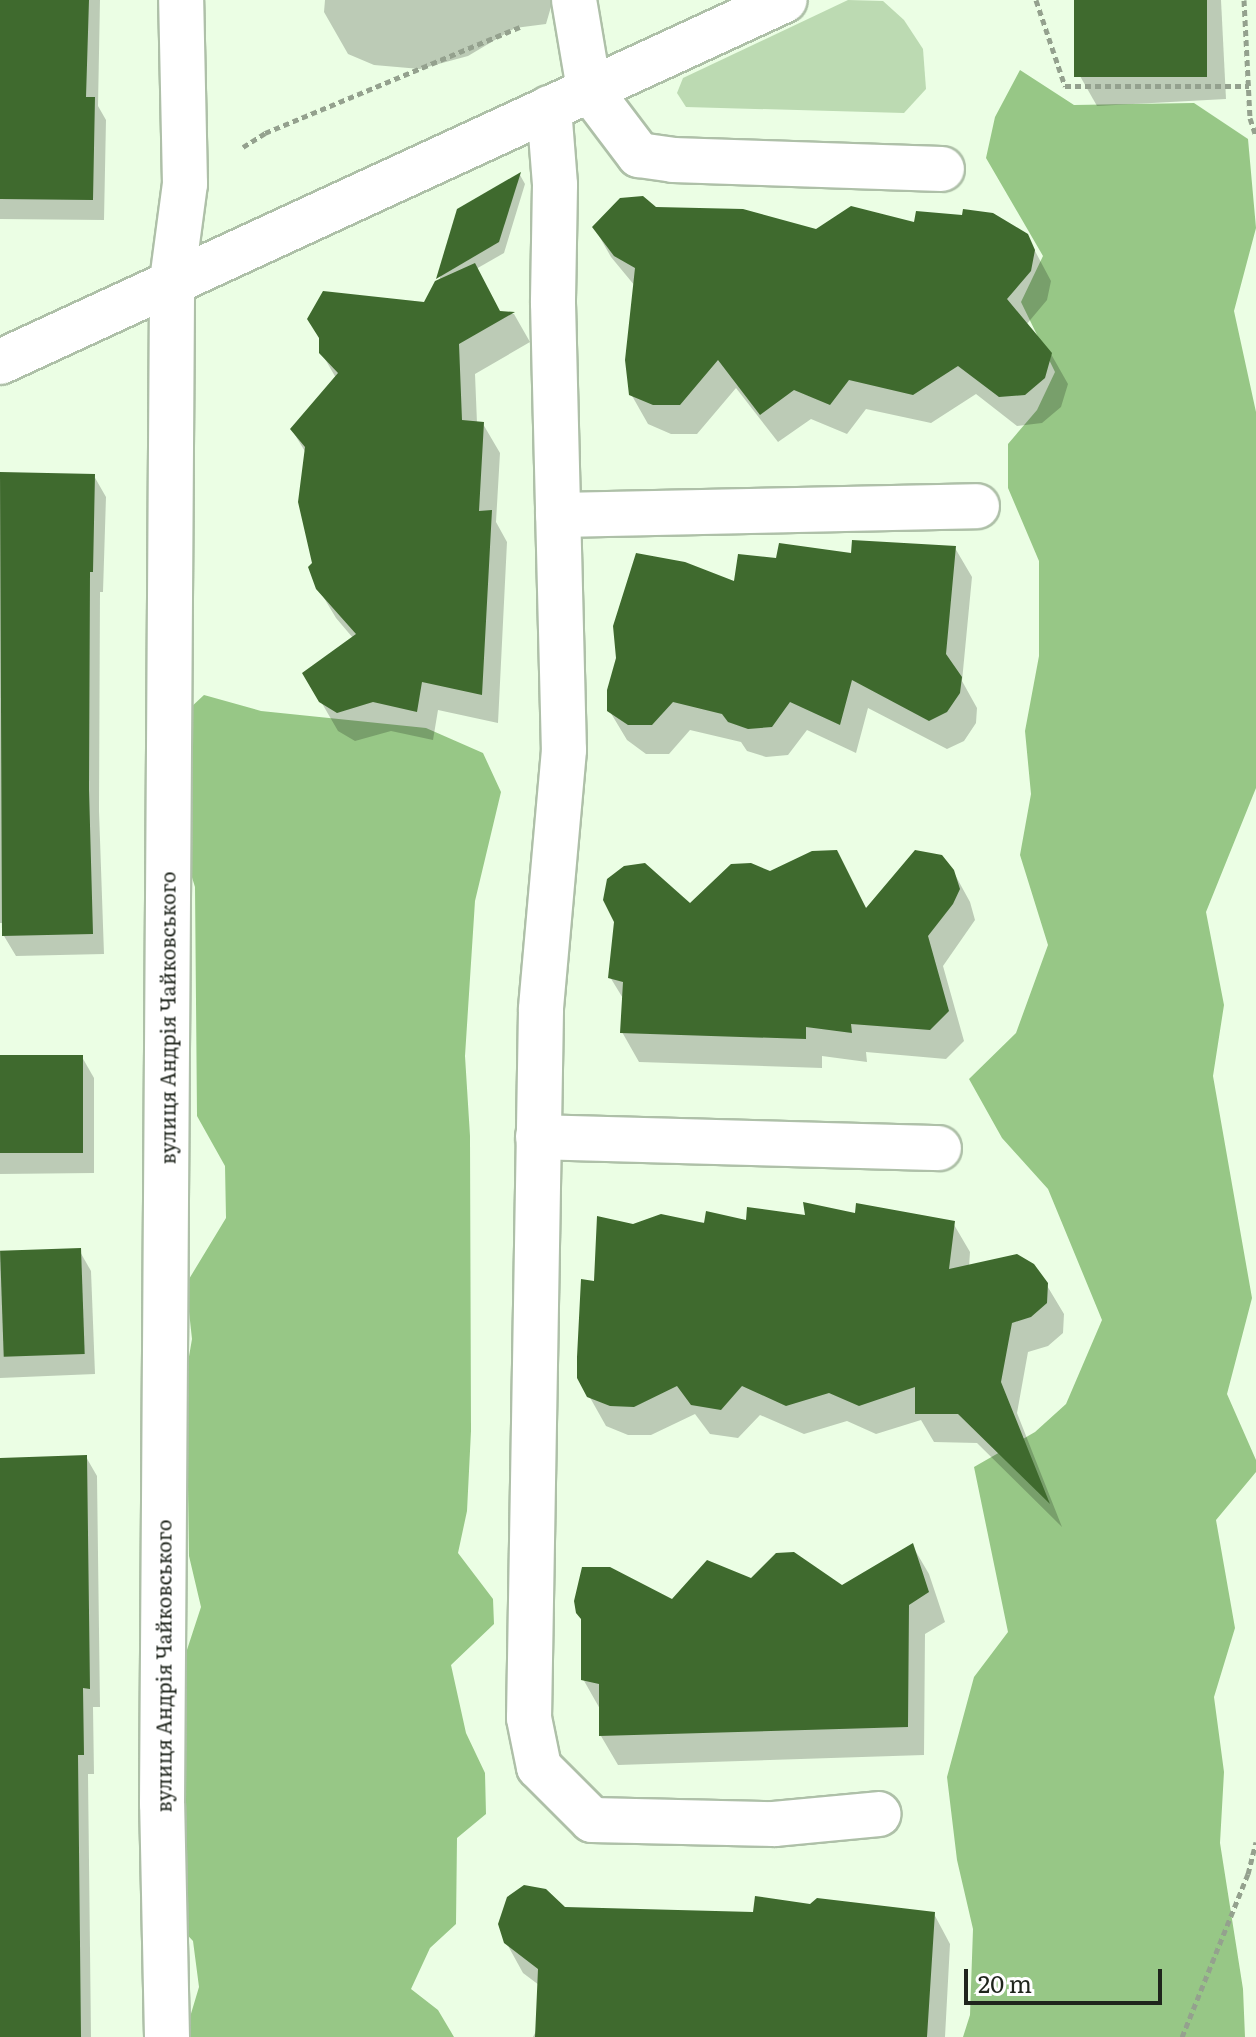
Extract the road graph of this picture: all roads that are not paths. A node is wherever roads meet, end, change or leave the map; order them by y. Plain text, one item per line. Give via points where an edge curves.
1 (181, 0) edge
2 (785, 0) edge
3 (574, 2) edge
4 (589, 89) junction
5 (549, 108) junction
6 (942, 169) dead end
7 (172, 281) junction
8 (0, 362) edge
9 (977, 506) dead end
10 (558, 515) junction
11 (538, 1137) junction
12 (939, 1148) dead end
13 (879, 1814) dead end
14 (167, 2037) edge

1 - 7 street, вулиця Андрія Чайковського via 185,184
2 - 4 street
3 - 4 street
4 - 5 street
4 - 6 street via 639,155
5 - 7 street
5 - 10 street via 555,185
7 - 8 street
7 - 14 street, вулиця Андрія Чайковського via 162,1804
9 - 10 street
10 - 11 street via 564,750 541,1010
11 - 12 street
11 - 13 street via 529,1718 539,1767 592,1820 774,1824

